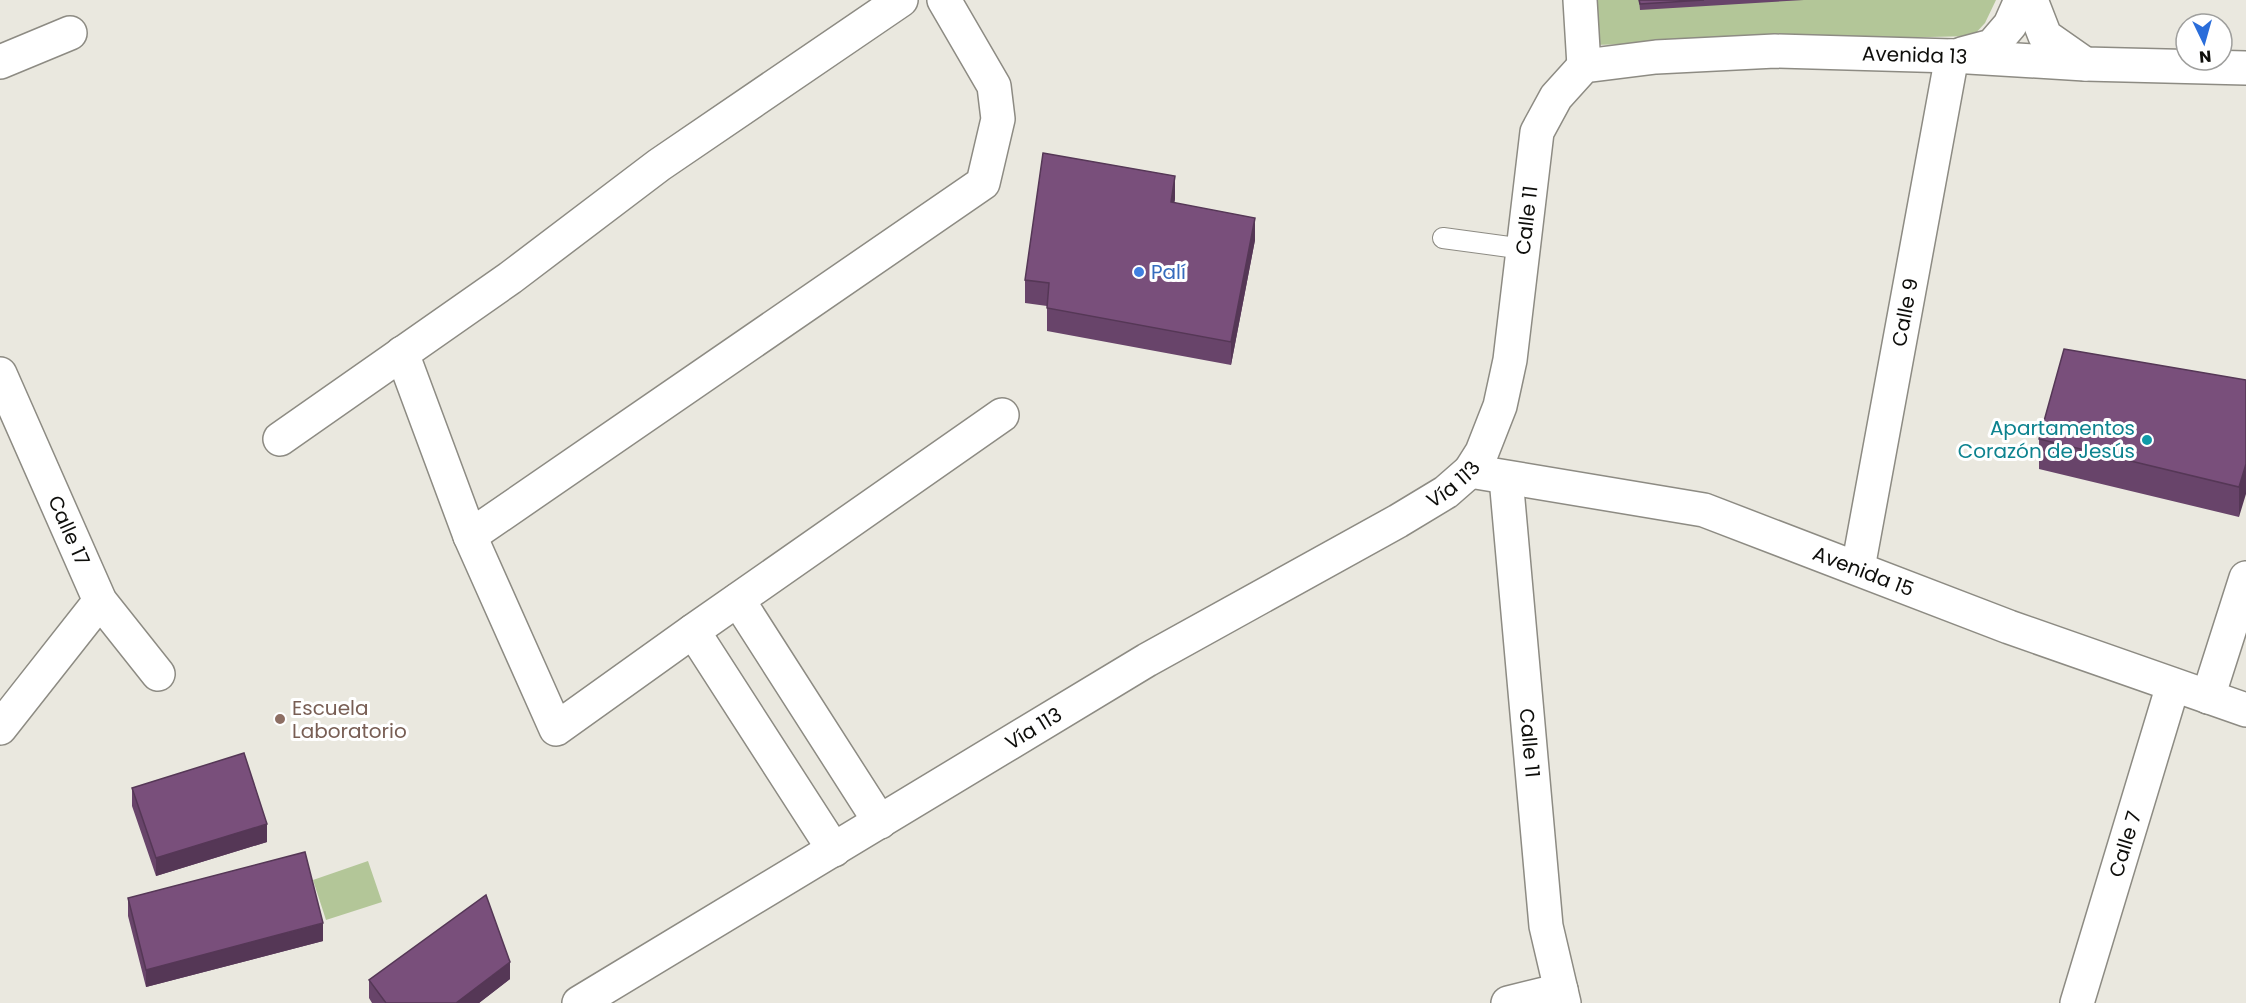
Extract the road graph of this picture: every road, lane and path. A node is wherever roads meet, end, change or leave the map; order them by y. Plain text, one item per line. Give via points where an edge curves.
1 (901, 0) edge
2 (944, 0) edge
3 (1580, 0) edge
4 (2021, 0) edge
5 (2031, 0) edge
6 (70, 33) dead end
7 (1952, 56) junction
8 (0, 62) edge
9 (2085, 64) junction
10 (1584, 66) junction
11 (2246, 68) edge
12 (1443, 238) dead end
13 (1524, 249) junction
14 (402, 353) junction
15 (0, 374) edge
16 (1002, 416) dead end
17 (280, 439) dead end
18 (1476, 462) junction
19 (1506, 478) junction
20 (470, 536) junction
21 (1858, 568) junction
22 (2246, 578) edge
23 (738, 600) junction
24 (100, 601) junction
25 (693, 631) junction
26 (158, 674) dead end
27 (2173, 685) junction
28 (2208, 697) junction
29 (2246, 710) edge
30 (0, 728) edge
31 (880, 822) junction
32 (834, 850) junction
33 (1563, 997) edge
34 (579, 1003) edge
35 (1508, 1003) edge
36 (2077, 1003) edge

1 - 14 street via 659,165 510,278
2 - 20 street via 994,86 999,119 983,183
3 - 10 street
4 - 7 street via 2010,25 1992,46
5 - 9 street via 2045,36
6 - 8 street
7 - 9 street, Avenida 13
7 - 10 street, Avenida 13 via 1775,51 1656,57
7 - 21 street, Calle 9
9 - 11 street, Avenida 13
10 - 13 street, Calle 11 via 1556,97 1537,132
12 - 13 lane
13 - 18 street, Calle 11 via 1500,406
14 - 17 street
14 - 20 street
15 - 24 street, Calle 17
16 - 23 street
18 - 19 street, Avenida 15
18 - 31 street, Vía 113 via 1446,492 1398,521 1147,660
19 - 21 street, Avenida 15 via 1704,510
19 - 33 street, Calle 11 via 1546,926
20 - 25 street via 556,729
21 - 27 street, Avenida 15
22 - 28 street
23 - 25 street
23 - 31 street
24 - 26 street, Calle 17
24 - 30 street
25 - 32 street
27 - 28 street, Avenida 15
27 - 36 street, Calle 7
28 - 29 street, Avenida 15
31 - 32 street, Vía 113
32 - 34 street, Vía 113
33 - 35 street

